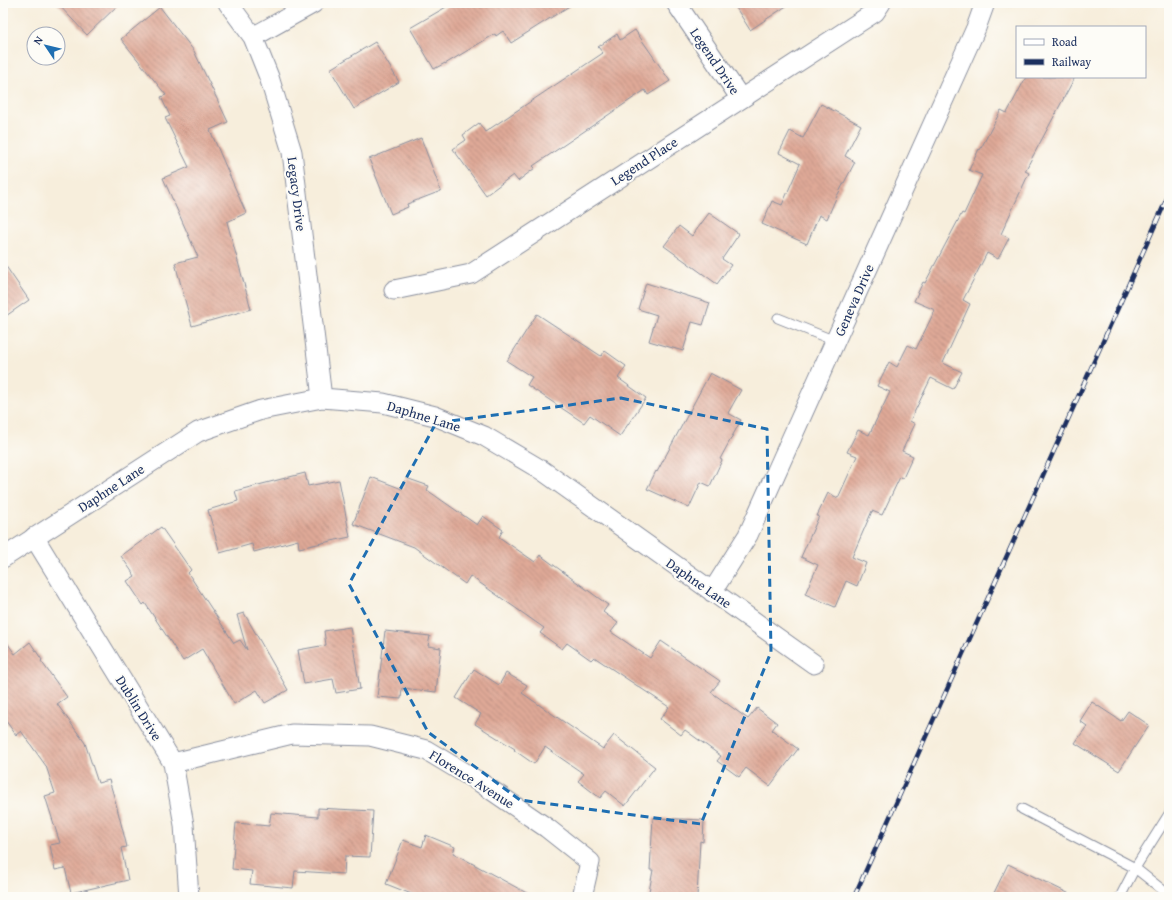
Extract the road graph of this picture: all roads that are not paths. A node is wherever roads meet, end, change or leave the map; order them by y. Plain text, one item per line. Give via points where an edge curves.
1 (228, 3) edge
2 (314, 3) edge
3 (676, 3) edge
4 (881, 3) edge
5 (985, 3) edge
6 (253, 37) junction
7 (741, 99) junction
8 (394, 290) dead end
9 (778, 318) dead end
10 (835, 341) junction
11 (322, 398) junction
12 (34, 537) junction
13 (3, 558) edge
14 (712, 592) junction
15 (814, 664) dead end
16 (173, 763) junction
17 (1022, 809) dead end
18 (1169, 814) edge
19 (1135, 868) junction
20 (1169, 895) edge
21 (189, 897) edge
22 (582, 897) edge
23 (1120, 897) edge

1 - 6 street, Legacy Drive
2 - 6 street
3 - 7 street, Legend Drive
4 - 7 street, Legend Place via 875,12
5 - 10 street, Geneva Drive
6 - 11 street, Legacy Drive via 269,77 292,152
7 - 8 street, Legend Place via 471,274
9 - 10 lane
10 - 14 street, Geneva Drive via 748,535
11 - 12 street, Daphne Lane via 260,410 198,432
11 - 14 street, Daphne Lane via 383,403 435,416 484,436 543,471
12 - 13 street, Daphne Lane
12 - 16 street, Dublin Drive
14 - 15 street, Daphne Lane
16 - 21 street, Dublin Drive via 184,825
16 - 22 street, Florence Avenue via 292,734 370,736 426,750 481,783 547,828 590,862
17 - 19 lane
18 - 19 lane
19 - 20 lane
19 - 23 lane

